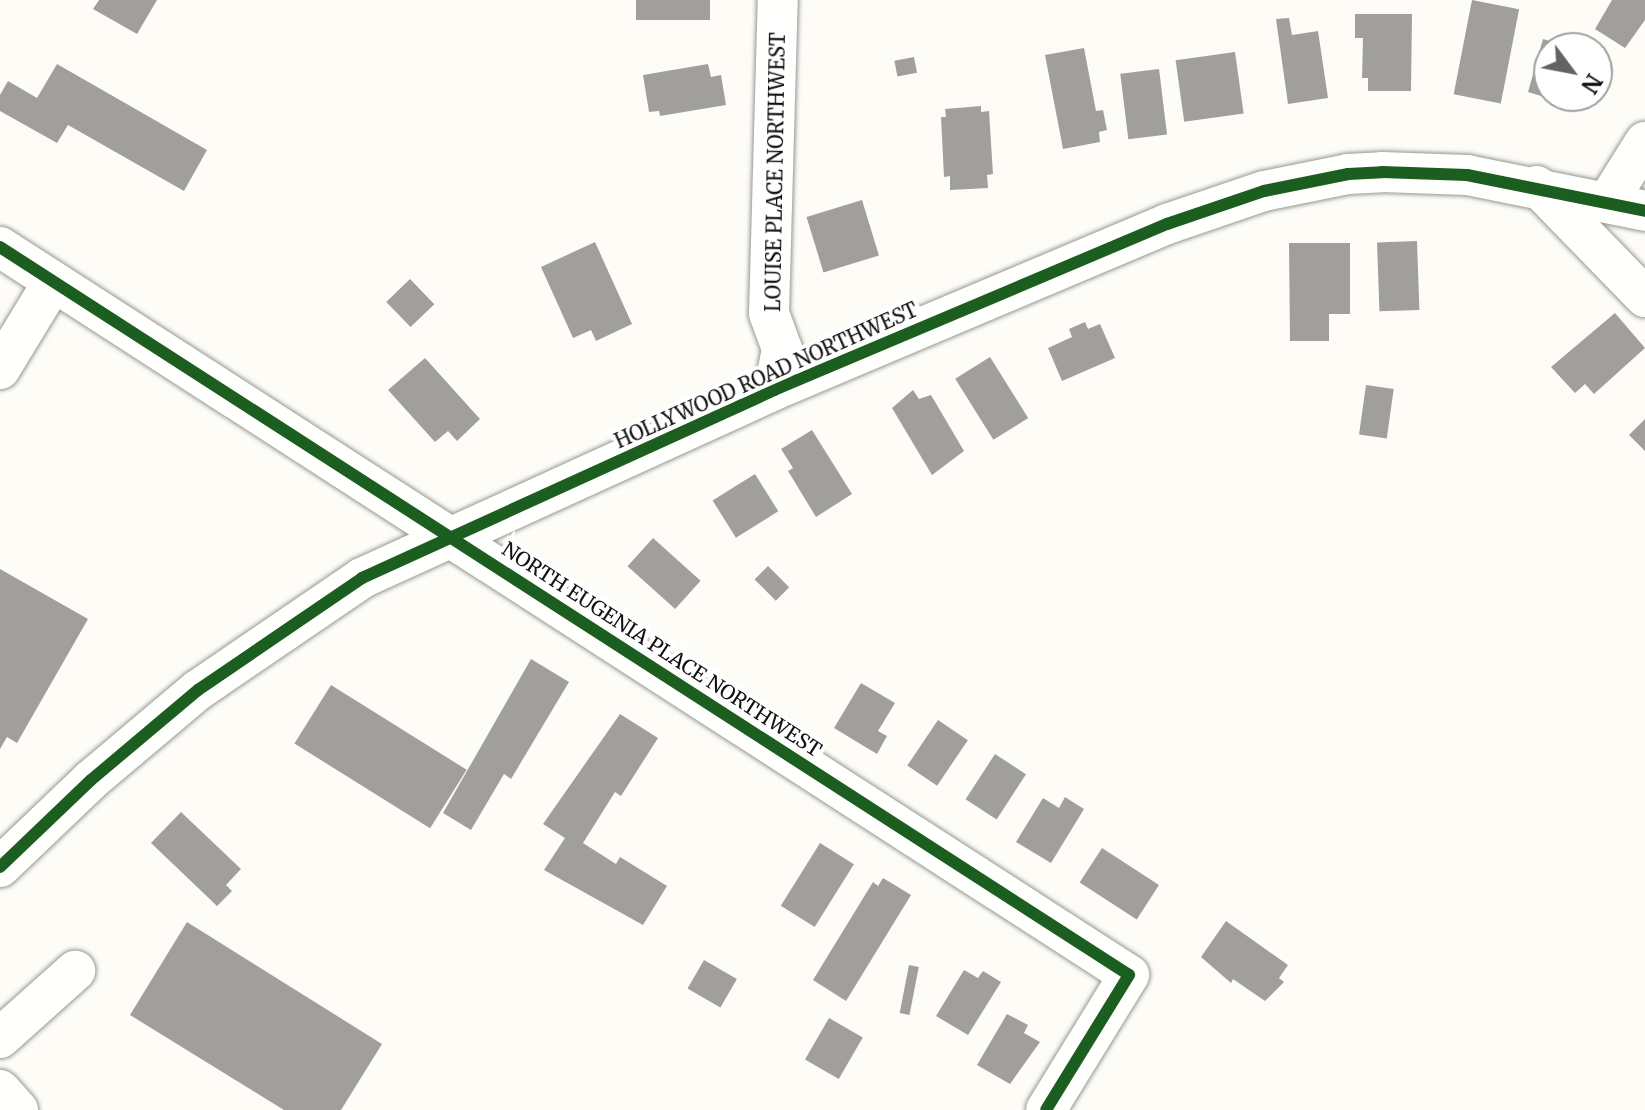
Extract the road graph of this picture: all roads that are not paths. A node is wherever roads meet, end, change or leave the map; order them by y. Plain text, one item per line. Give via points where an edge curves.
1 (778, 0) edge
2 (1645, 142) edge
3 (1537, 186) junction
4 (1626, 206) edge
5 (0, 247) edge
6 (53, 282) junction
7 (1645, 297) edge
8 (0, 369) edge
9 (774, 390) junction
10 (453, 538) junction
11 (0, 867) edge
12 (75, 971) dead end
13 (0, 1038) edge
14 (0, 1090) edge
15 (18, 1110) edge
16 (1046, 1110) edge

1 - 9 street, LOUISE PLACE NORTHWEST via 769,313 782,349
2 - 4 street
3 - 4 street, HOLLYWOOD ROAD NORTHWEST
3 - 7 street
3 - 9 street, HOLLYWOOD ROAD NORTHWEST via 1467,175 1382,172 1264,191 1167,224
5 - 6 street, NORTH EUGENIA PLACE NORTHWEST
6 - 8 street
6 - 10 street, NORTH EUGENIA PLACE NORTHWEST
9 - 10 street, HOLLYWOOD ROAD NORTHWEST
10 - 11 street, HOLLYWOOD ROAD NORTHWEST via 362,578 198,690 91,780
10 - 16 street, NORTH EUGENIA PLACE NORTHWEST via 1129,975
12 - 13 street
14 - 15 street

